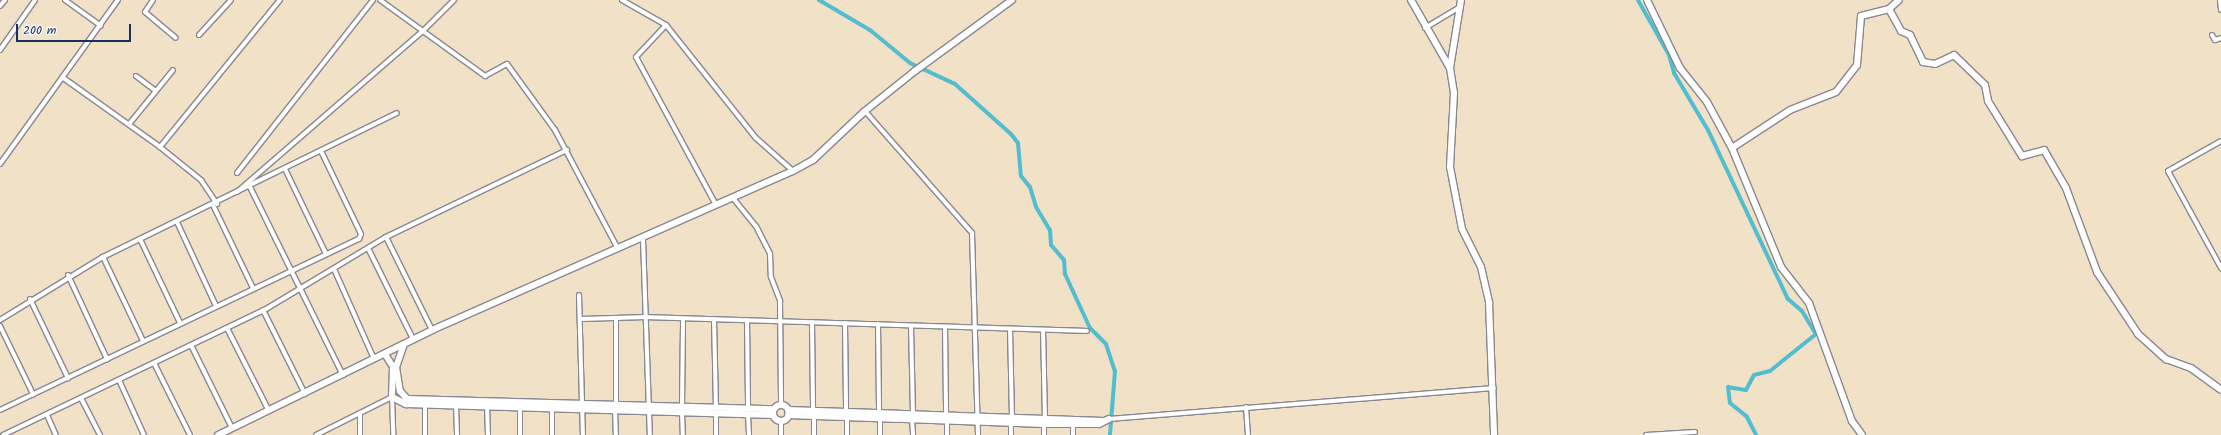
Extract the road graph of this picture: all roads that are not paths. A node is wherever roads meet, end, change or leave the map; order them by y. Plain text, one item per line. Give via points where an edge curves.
1 (5, 0) edge
2 (35, 0) edge
3 (65, 0) edge
4 (118, 0) edge
5 (153, 0) edge
6 (231, 0) edge
7 (280, 0) edge
8 (373, 0) edge
9 (380, 0) edge
10 (454, 0) edge
11 (622, 0) edge
12 (1012, 0) edge
13 (1411, 0) edge
14 (1461, 0) edge
15 (1647, 0) edge
16 (1899, 0) edge
17 (2220, 0) edge
18 (0, 6) edge
19 (1460, 7) junction
20 (1889, 9) junction
21 (2221, 10) edge
22 (666, 25) junction
23 (101, 26) junction
24 (1425, 28) junction
25 (422, 32) junction
26 (200, 35) dead end
27 (2212, 35) dead end
28 (176, 38) dead end
29 (2221, 38) edge
30 (0, 50) edge
31 (1450, 68) junction
32 (173, 70) dead end
33 (136, 76) dead end
34 (62, 77) junction
35 (156, 92) junction
36 (865, 111) junction
37 (397, 113) dead end
38 (130, 123) junction
39 (2221, 141) edge
40 (160, 146) junction
41 (1732, 148) junction
42 (567, 150) junction
43 (321, 152) junction
44 (0, 164) edge
45 (286, 169) junction
46 (794, 171) junction
47 (236, 173) dead end
48 (250, 187) junction
49 (230, 197) junction
50 (733, 198) junction
51 (215, 204) junction
52 (716, 205) junction
53 (177, 222) junction
54 (386, 237) junction
55 (140, 239) junction
56 (643, 239) junction
57 (617, 247) junction
58 (369, 250) junction
59 (326, 254) junction
60 (103, 257) junction
61 (2221, 268) edge
62 (288, 270) junction
63 (334, 270) junction
64 (68, 276) junction
65 (253, 288) junction
66 (298, 290) junction
67 (579, 295) dead end
68 (30, 299) junction
69 (216, 306) junction
70 (263, 310) junction
71 (616, 318) junction
72 (646, 318) junction
73 (683, 318) junction
74 (581, 319) junction
75 (714, 319) junction
76 (0, 320) edge
77 (746, 320) junction
78 (779, 321) junction
79 (812, 322) junction
80 (180, 323) junction
81 (845, 323) junction
82 (878, 324) junction
83 (0, 326) edge
84 (911, 326) junction
85 (945, 327) junction
86 (227, 328) junction
87 (976, 329) junction
88 (1010, 329) junction
89 (432, 330) junction
90 (1043, 330) junction
91 (1087, 330) dead end
92 (413, 339) junction
93 (143, 341) junction
94 (404, 344) junction
95 (191, 345) junction
96 (384, 354) junction
97 (107, 358) junction
98 (374, 359) junction
99 (154, 363) junction
100 (343, 375) junction
101 (68, 378) junction
102 (119, 380) junction
103 (1494, 388) junction
104 (2221, 390) edge
105 (34, 394) junction
106 (304, 394) junction
107 (392, 397) junction
108 (81, 398) junction
109 (425, 404) junction
110 (781, 404) junction
111 (456, 405) junction
112 (487, 406) junction
113 (520, 407) junction
114 (583, 407) junction
115 (616, 407) junction
116 (1246, 407) junction
117 (650, 408) junction
118 (552, 409) junction
119 (682, 409) junction
120 (0, 410) edge
121 (716, 410) junction
122 (269, 411) junction
123 (748, 412) junction
124 (773, 412) junction
125 (788, 412) junction
126 (360, 413) junction
127 (814, 413) junction
128 (846, 414) junction
129 (46, 415) junction
130 (879, 415) junction
131 (912, 416) junction
132 (946, 417) junction
133 (978, 418) junction
134 (1011, 419) junction
135 (1106, 420) junction
136 (781, 421) junction
137 (1044, 421) junction
138 (1073, 424) junction
139 (232, 428) junction
140 (327, 429) junction
141 (1695, 432) dead end
142 (6, 434) edge
143 (56, 435) edge
144 (100, 435) edge
145 (144, 435) edge
146 (190, 435) edge
147 (218, 435) edge
148 (316, 435) edge
149 (327, 435) edge
150 (360, 435) edge
151 (393, 435) edge
152 (425, 435) edge
153 (456, 435) edge
154 (488, 435) edge
155 (520, 435) edge
156 (552, 435) edge
157 (583, 435) edge
158 (616, 435) edge
159 (650, 435) edge
160 (683, 435) edge
161 (716, 435) edge
162 (748, 435) edge
163 (781, 435) edge
164 (814, 435) edge
165 (847, 435) edge
166 (880, 435) edge
167 (913, 435) edge
168 (947, 435) edge
169 (978, 435) edge
170 (1011, 435) edge
171 (1044, 435) edge
172 (1073, 435) edge
173 (1248, 435) edge
174 (1494, 435) edge
175 (1646, 435) edge
176 (1862, 435) edge

1 - 18 street
2 - 30 street
3 - 23 street
4 - 23 street
5 - 28 street via 145,12
6 - 26 street
7 - 40 street
8 - 47 street
9 - 25 street
10 - 25 street
11 - 22 street
12 - 36 street
13 - 24 street
14 - 19 street
15 - 41 street via 1680,68 1707,102
16 - 20 street
17 - 21 street
19 - 24 street
19 - 31 street
20 - 41 street via 1861,16 1857,65 1836,92 1790,110
20 - 104 street via 1901,31 1910,35 1923,62 1935,64 1954,55 1985,85 1988,101 2022,156 2044,150 2066,188 2097,272 2138,334 2166,359 2191,368
22 - 46 street via 756,138
22 - 52 street via 636,57
23 - 34 street
24 - 31 street
25 - 42 street via 485,76 507,64
25 - 49 street
27 - 29 street via 2215,40
31 - 103 street via 1454,93 1450,167 1462,229 1481,267 1489,304
32 - 35 street
33 - 35 street
34 - 38 street
34 - 44 street
35 - 38 street
36 - 46 street via 813,160
36 - 87 street via 972,233
37 - 43 street
38 - 40 street
39 - 61 street via 2168,171
40 - 51 street via 200,180
41 - 176 street via 1781,267 1809,303 1852,422
42 - 54 street
42 - 57 street
43 - 45 street
43 - 59 street via 361,234 359,239
45 - 48 street
45 - 59 street
46 - 50 street
48 - 49 street
48 - 62 street
49 - 51 street
50 - 52 street
50 - 78 street via 768,248 771,277 780,301
51 - 53 street
51 - 65 street
52 - 56 street
53 - 55 street
53 - 69 street
54 - 58 street
54 - 89 street
55 - 60 street
55 - 80 street
56 - 57 street
56 - 72 street
57 - 89 street
58 - 63 street
58 - 92 street
59 - 62 street
60 - 64 street
60 - 93 street
62 - 65 street
62 - 66 street
63 - 66 street
63 - 98 street
64 - 68 street
64 - 97 street
65 - 69 street
66 - 70 street
66 - 100 street
67 - 74 street
68 - 76 street
68 - 101 street
69 - 80 street
70 - 86 street
70 - 106 street
71 - 72 street
71 - 74 street
71 - 115 street
72 - 73 street
72 - 117 street
73 - 75 street
73 - 119 street
74 - 114 street
75 - 77 street
75 - 121 street
77 - 78 street
77 - 123 street
78 - 79 street
78 - 110 street
79 - 81 street
79 - 127 street
80 - 93 street
81 - 82 street
81 - 128 street
82 - 84 street
82 - 130 street
83 - 105 street
84 - 85 street
84 - 131 street
85 - 87 street
85 - 132 street
86 - 95 street
86 - 122 street
87 - 88 street
87 - 133 street
88 - 90 street
88 - 134 street
89 - 92 street
90 - 91 street
90 - 137 street
92 - 94 street
93 - 97 street
94 - 96 street
94 - 114 street via 396,368 400,391 405,398
95 - 99 street
95 - 139 street
96 - 98 street
96 - 107 street via 393,367
97 - 101 street
98 - 100 street
99 - 102 street
99 - 146 street
100 - 106 street
101 - 105 street
102 - 108 street
102 - 145 street
103 - 116 street
103 - 174 street
105 - 120 street
106 - 122 street
107 - 109 street via 400,403
107 - 126 street
107 - 151 street
108 - 129 street
108 - 144 street
109 - 111 street
109 - 152 street
110 - 124 street
110 - 125 street
111 - 112 street
111 - 153 street
112 - 113 street
112 - 154 street
113 - 118 street
113 - 155 street
114 - 115 street
114 - 118 street
114 - 157 street
115 - 117 street
115 - 158 street
116 - 135 street via 1125,416
116 - 173 street
117 - 119 street
117 - 159 street
118 - 156 street
119 - 121 street
119 - 160 street
121 - 123 street
121 - 161 street
122 - 139 street
123 - 124 street
123 - 162 street
124 - 136 street
125 - 127 street
125 - 136 street
126 - 140 street
126 - 150 street
127 - 128 street
127 - 164 street
128 - 130 street
128 - 165 street
129 - 142 street
129 - 143 street
130 - 131 street
130 - 166 street
131 - 132 street
131 - 167 street
132 - 133 street
132 - 168 street
133 - 134 street
133 - 169 street
134 - 137 street
134 - 170 street
135 - 137 street
135 - 138 street via 1099,424
136 - 163 street
137 - 138 street
137 - 171 street
138 - 172 street
139 - 147 street
140 - 148 street
140 - 149 street
141 - 175 street

